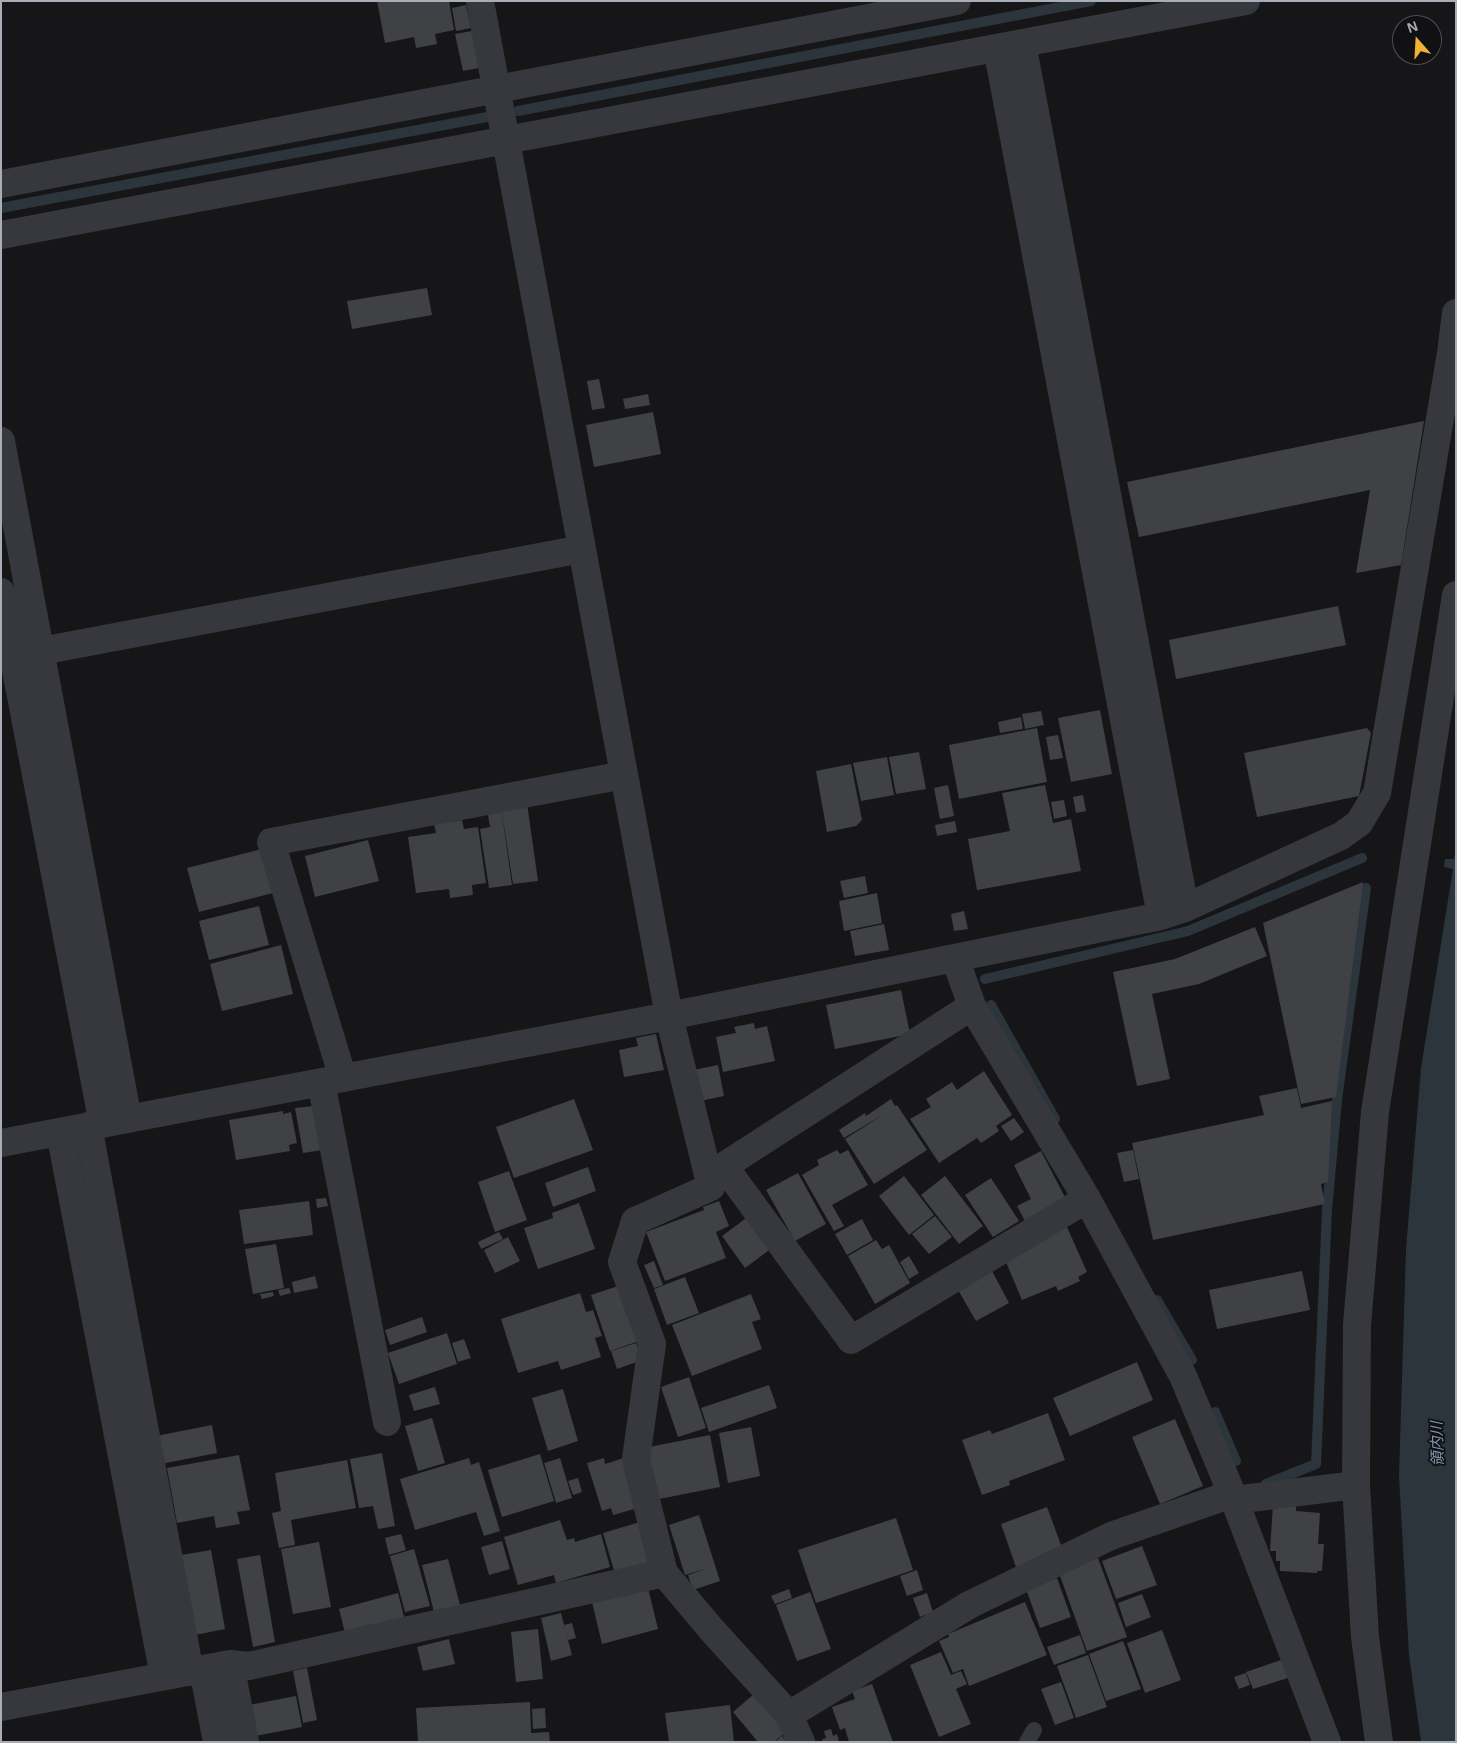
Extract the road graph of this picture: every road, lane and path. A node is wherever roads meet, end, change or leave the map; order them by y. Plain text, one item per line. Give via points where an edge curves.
1 (480, 1) edge
2 (957, 1) edge
3 (1246, 1) edge
4 (1010, 45) junction
5 (496, 90) junction
6 (506, 139) junction
7 (1, 184) edge
8 (1, 235) edge
9 (1456, 312) edge
10 (1, 440) edge
11 (582, 548) junction
12 (1, 592) edge
13 (1456, 595) edge
14 (41, 651) junction
15 (624, 775) junction
16 (1173, 912) junction
17 (954, 958) junction
18 (972, 1006) junction
19 (669, 1016) junction
20 (332, 1080) junction
21 (106, 1123) junction
22 (60, 1132) junction
23 (1, 1143) edge
24 (716, 1170) junction
25 (1087, 1199) junction
26 (387, 1422) dead end
27 (1356, 1485) junction
28 (1233, 1497) junction
29 (664, 1574) junction
30 (230, 1664) junction
31 (186, 1673) junction
32 (1, 1707) edge
33 (789, 1715) junction
34 (217, 1742) edge
35 (245, 1742) edge
36 (801, 1742) edge
37 (1327, 1742) edge
38 (1379, 1742) edge

1 - 5 street
2 - 5 street
3 - 4 street
4 - 6 street
4 - 16 street
5 - 6 street
5 - 7 street
6 - 8 street
6 - 11 street
9 - 16 street via 1377,793 1359,823 1341,836
10 - 14 street
11 - 14 street
11 - 15 street
12 - 21 street
13 - 27 street via 1375,1112 1357,1325
14 - 21 street
15 - 19 street
15 - 20 street via 271,842
16 - 17 street
17 - 18 street
17 - 19 street
18 - 24 street
18 - 25 street
19 - 20 street
19 - 24 street
20 - 21 street
20 - 26 street
21 - 22 street
21 - 31 street
22 - 23 street
22 - 31 street
24 - 25 street via 851,1340
24 - 29 street via 711,1187 635,1221 622,1262 652,1344 636,1459
25 - 28 street via 1183,1376
27 - 28 street
27 - 38 street via 1365,1637
28 - 33 street via 1111,1536 978,1600
28 - 37 street
29 - 30 street via 250,1666
29 - 33 street
30 - 31 street
30 - 35 street
31 - 32 street
31 - 34 street
33 - 36 street

